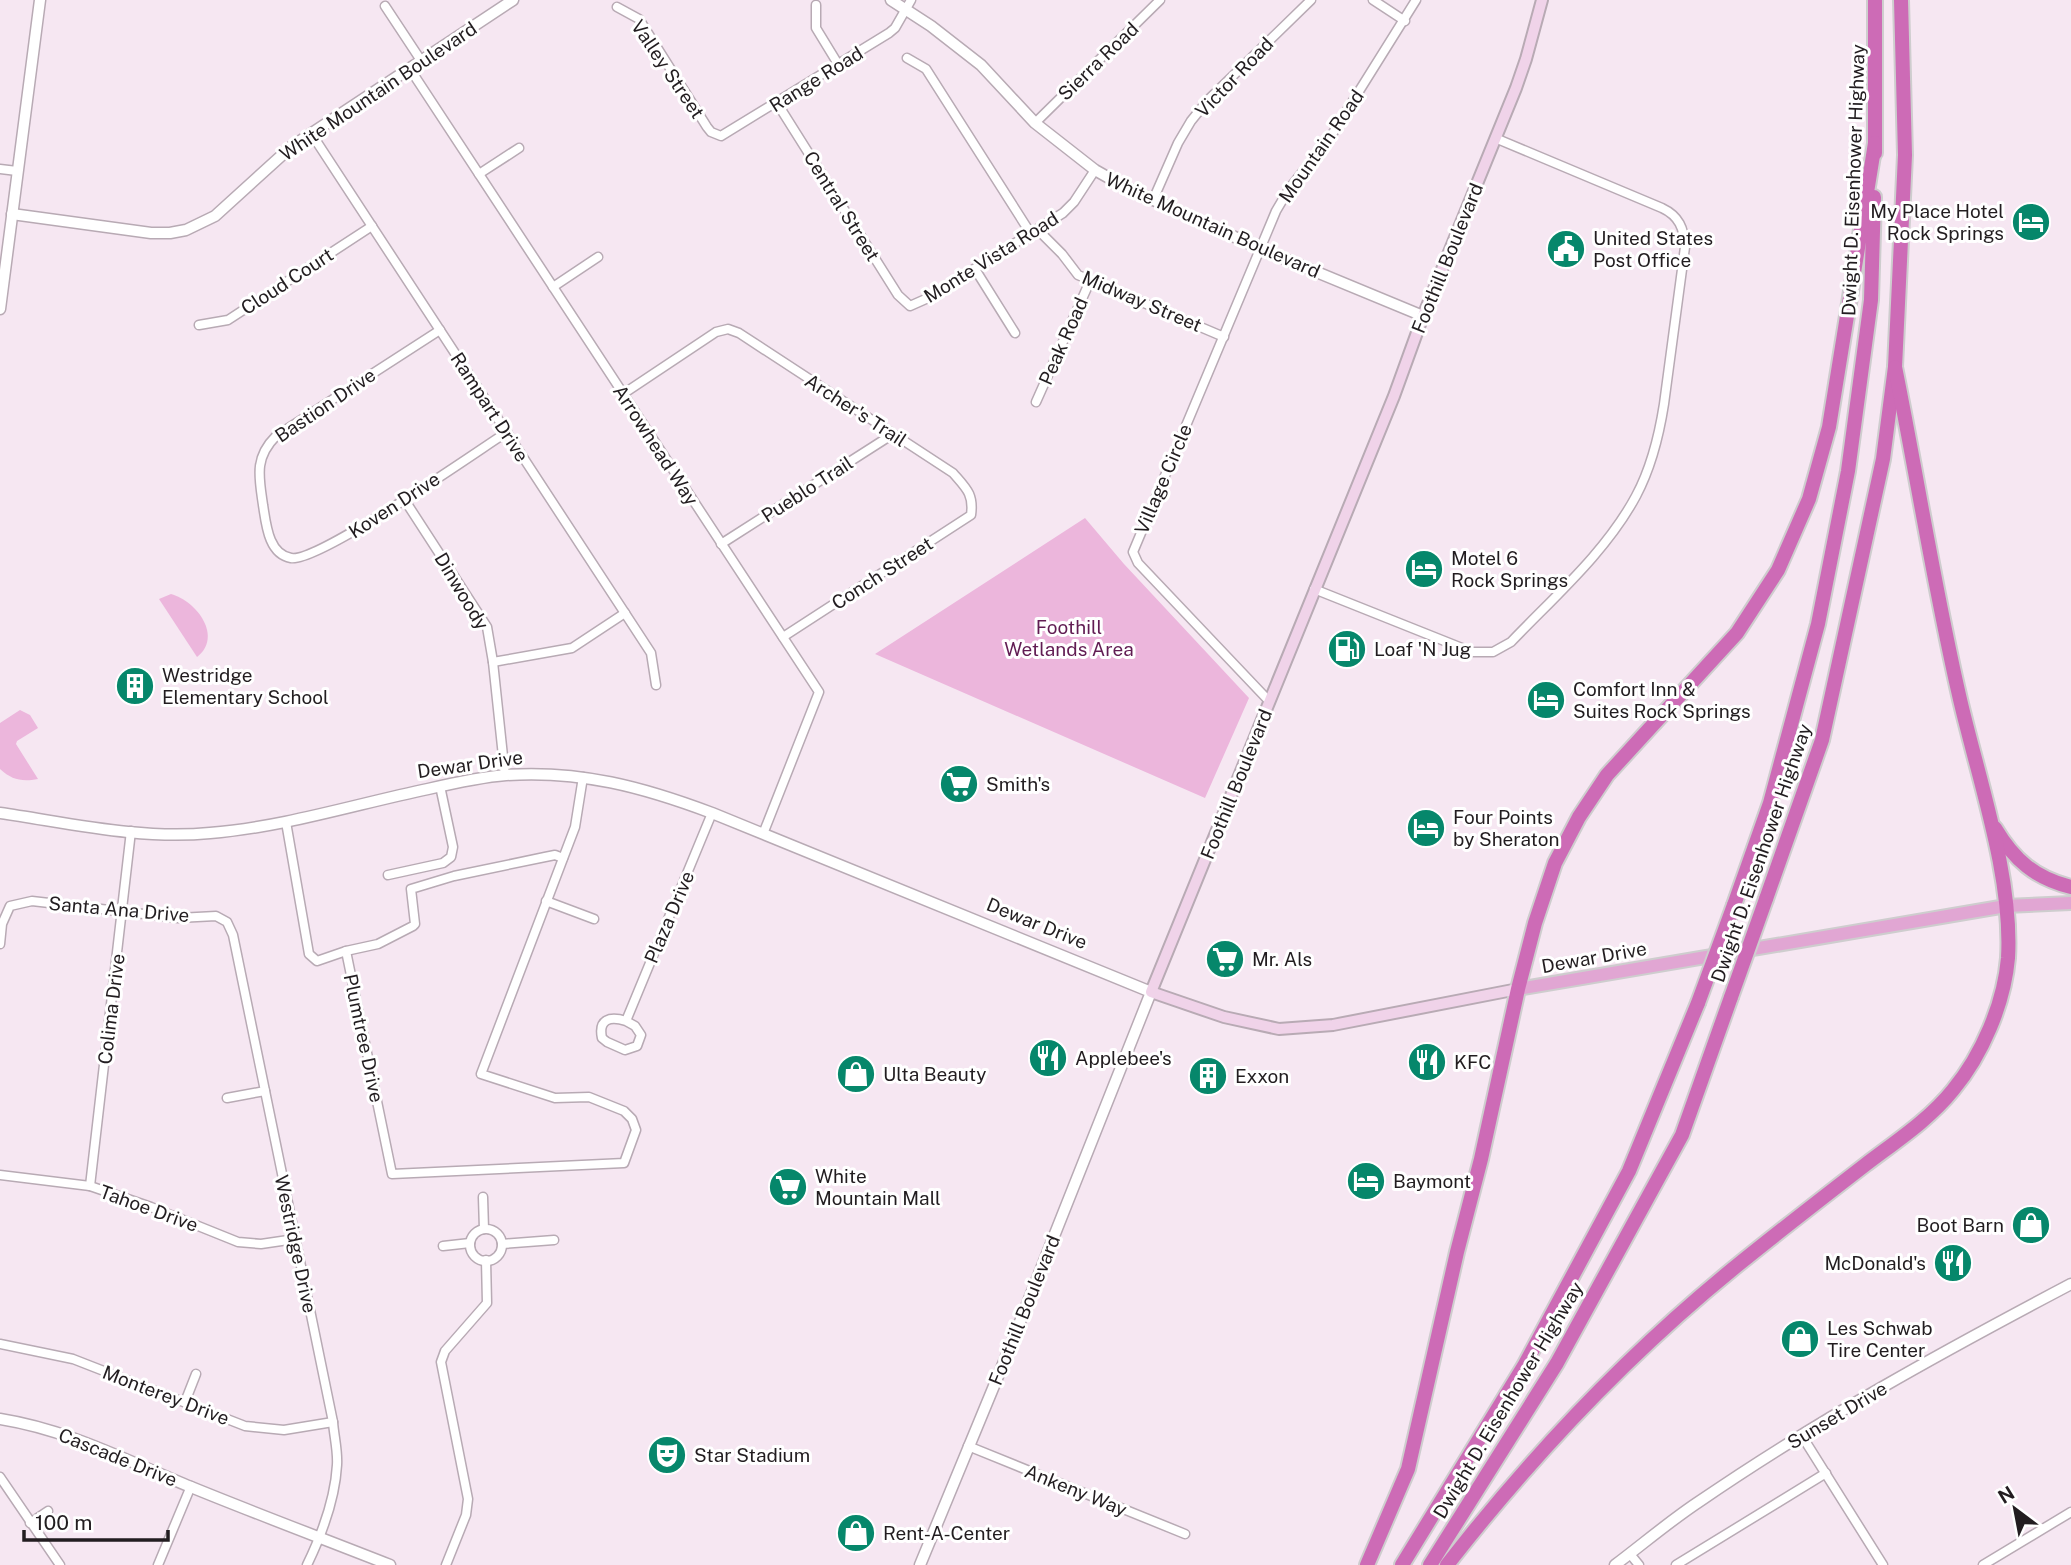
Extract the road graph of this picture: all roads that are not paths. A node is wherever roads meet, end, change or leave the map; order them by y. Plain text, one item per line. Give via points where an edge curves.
1 (40, 0) edge
2 (513, 0) edge
3 (891, 0) edge
4 (1160, 0) edge
5 (1311, 0) edge
6 (1373, 0) edge
7 (1416, 0) edge
8 (1542, 0) edge
9 (1875, 0) edge
10 (1901, 0) edge
11 (908, 4) edge
12 (816, 5) dead end
13 (385, 6) dead end
14 (617, 6) dead end
15 (1405, 21) junction
16 (907, 58) dead end
17 (422, 62) junction
18 (838, 64) junction
19 (411, 69) junction
20 (778, 103) junction
21 (1035, 123) junction
22 (311, 133) junction
23 (716, 135) joint
24 (1495, 138) junction
25 (1875, 144) junction
26 (519, 148) dead end
27 (0, 169) edge
28 (1095, 170) junction
29 (17, 171) junction
30 (480, 174) junction
31 (1153, 201) junction
32 (12, 214) junction
33 (372, 226) junction
34 (1034, 231) junction
35 (1261, 250) junction
36 (598, 257) dead end
37 (975, 269) junction
38 (1090, 281) junction
39 (553, 287) junction
40 (909, 306) joint
41 (0, 309) edge
42 (1423, 316) junction
43 (199, 326) dead end
44 (440, 330) junction
45 (1015, 333) dead end
46 (1224, 337) junction
47 (1895, 367) junction
48 (624, 394) junction
49 (1036, 402) dead end
50 (507, 432) junction
51 (893, 434) junction
52 (404, 499) junction
53 (973, 503) joint
54 (721, 544) junction
55 (276, 549) joint
56 (1314, 589) junction
57 (625, 613) junction
58 (783, 637) junction
59 (493, 662) junction
60 (656, 685) dead end
61 (1269, 701) junction
62 (505, 775) junction
63 (583, 778) junction
64 (440, 786) junction
65 (0, 813) edge
66 (712, 813) junction
67 (1989, 819) junction
68 (286, 822) junction
69 (131, 831) junction
70 (763, 834) junction
71 (563, 858) junction
72 (388, 875) dead end
73 (2071, 887) edge
74 (546, 901) junction
75 (2071, 903) edge
76 (2006, 906) junction
77 (123, 912) junction
78 (594, 919) dead end
79 (227, 922) joint
80 (0, 944) edge
81 (346, 951) junction
82 (1518, 989) junction
83 (1151, 992) junction
84 (626, 1021) junction
85 (265, 1091) junction
86 (227, 1098) dead end
87 (0, 1175) edge
88 (90, 1186) junction
89 (482, 1197) dead end
90 (484, 1229) junction
91 (295, 1239) junction
92 (554, 1240) dead end
93 (470, 1243) junction
94 (502, 1244) junction
95 (443, 1246) dead end
96 (486, 1260) junction
97 (2071, 1284) edge
98 (0, 1345) edge
99 (196, 1374) dead end
100 (185, 1402) junction
101 (0, 1419) edge
102 (333, 1422) junction
103 (1802, 1436) junction
104 (968, 1447) junction
105 (1826, 1474) junction
106 (0, 1477) edge
107 (191, 1486) junction
108 (48, 1511) dead end
109 (2071, 1512) edge
110 (30, 1523) junction
111 (1185, 1534) dead end
112 (320, 1538) junction
113 (1630, 1554) junction
114 (60, 1565) edge
115 (158, 1565) edge
116 (307, 1565) edge
117 (390, 1565) edge
118 (446, 1565) edge
119 (920, 1565) edge
120 (1367, 1565) edge
121 (1402, 1565) edge
122 (1430, 1565) edge
123 (1447, 1565) edge
124 (1615, 1565) edge
125 (1639, 1565) edge
126 (1676, 1565) edge
127 (1883, 1565) edge
128 (1983, 1565) edge

1 - 29 street
2 - 17 street, White Mountain Boulevard
3 - 11 street, White Mountain Boulevard
4 - 21 street, Sierra Road
5 - 31 street, Victor Road via 1191,121
6 - 15 street
7 - 15 street, Mountain Road
8 - 24 main road, Foothill Boulevard via 1526,59
9 - 25 highway, Dwight D. Eisenhower Highway
10 - 47 highway, Dwight D. Eisenhower Highway via 1905,155
11 - 18 street, Range Road via 895,27
11 - 21 street, White Mountain Boulevard via 981,65
12 - 18 street via 816,28
13 - 17 street
14 - 23 street, Valley Street via 639,19
15 - 35 street, Mountain Road via 1331,136 1289,189
16 - 34 street, Midway Street via 926,69
17 - 19 street, White Mountain Boulevard
18 - 20 street, Range Road
19 - 22 street, White Mountain Boulevard
19 - 30 street, Arrowhead Way
20 - 23 street, Range Road via 727,134
20 - 40 street, Central Street
21 - 28 street, White Mountain Boulevard
22 - 32 street, White Mountain Boulevard via 215,216 186,230 151,233
22 - 33 street, Rampart Drive
24 - 42 main road, Foothill Boulevard
24 - 56 street via 1673,213 1681,224 1685,247 1660,430 1650,462 1636,496 1599,549 1511,642 1493,652 1472,652
25 - 82 highway via 1829,427 1809,499 1777,570 1737,634 1607,775 1579,817 1555,863
25 - 121 highway, Dwight D. Eisenhower Highway, bridge via 1871,300 1848,471 1815,636 1770,803 1698,1003 1629,1171 1524,1366
26 - 30 street
27 - 29 street
28 - 31 street, White Mountain Boulevard
28 - 34 street, Monte Vista Road via 1063,213
29 - 32 street
30 - 39 street, Arrowhead Way
31 - 35 street, White Mountain Boulevard
32 - 41 street
33 - 43 street, Cloud Court via 228,320
33 - 44 street, Rampart Drive
34 - 37 street, Monte Vista Road
34 - 38 street, Midway Street
35 - 42 street, White Mountain Boulevard
35 - 46 street, Mountain Road
36 - 39 street
37 - 40 street, Monte Vista Road
37 - 45 street
38 - 46 street, Midway Street
38 - 49 street, Peak Road
39 - 48 street, Arrowhead Way
42 - 56 main road, Foothill Boulevard
44 - 50 street, Rampart Drive
44 - 55 street, Bastion Drive via 267,446 258,471 268,533
46 - 61 street, Village Circle via 1133,551 1138,563
47 - 67 highway via 1958,692
47 - 122 highway, Dwight D. Eisenhower Highway, bridge via 1883,458 1822,740 1682,1135 1557,1363
48 - 51 street, Archer's Trail via 716,332 728,329
48 - 54 street, Arrowhead Way
50 - 52 street, Koven Drive
50 - 57 street, Rampart Drive
51 - 53 street, Archer's Trail via 953,473
51 - 54 street, Pueblo Trail
52 - 55 street, Koven Drive via 308,556 291,558
52 - 59 street, Dinwoody via 487,627
53 - 58 street, Conch Street via 971,515
54 - 58 street, Arrowhead Way
56 - 61 main road, Foothill Boulevard
57 - 59 street via 572,648
57 - 60 street, Rampart Drive via 651,653
58 - 70 street, Arrowhead Way via 819,692
59 - 62 street, Dinwoody
61 - 83 main road, Foothill Boulevard
62 - 63 street, Dewar Drive
62 - 64 street, Dewar Drive
63 - 66 street, Dewar Drive via 632,786
63 - 71 street via 577,820
64 - 68 street, Dewar Drive
64 - 72 street via 451,857 443,863
65 - 69 street, Dewar Drive
66 - 70 street, Dewar Drive
66 - 84 street, Plaza Drive
67 - 73 highway via 2019,862 2036,875
67 - 76 highway
68 - 69 street, Dewar Drive via 210,833
68 - 81 street, Plumtree Drive via 309,954 317,961
69 - 77 street, Colima Drive
70 - 83 street, Dewar Drive
71 - 74 street
71 - 81 street via 544,857 411,889 415,924 378,944
74 - 78 street
74 - 81 street, Plumtree Drive via 481,1074 555,1098 589,1097 624,1111 636,1130 624,1163 392,1174
75 - 76 main road, Dewar Drive
76 - 82 main road, Dewar Drive
76 - 123 highway via 2003,984 1980,1048 1953,1091 1933,1112 1731,1271 1608,1381
77 - 79 street, Santa Ana Drive via 178,918 216,916
77 - 80 street, Santa Ana Drive via 32,901 10,906
77 - 88 street, Colima Drive
79 - 85 street, Westridge Drive
82 - 83 main road, Dewar Drive via 1334,1026 1279,1029 1224,1017
82 - 120 highway via 1408,1469
83 - 104 street, Foothill Boulevard
84 - 84 street via 606,1020 602,1038 625,1050 637,1046 641,1035
85 - 86 street
85 - 91 street, Westridge Drive
87 - 88 street, Tahoe Drive
88 - 91 street, Tahoe Drive via 238,1242
89 - 90 street
90 - 93 street via 474,1234
90 - 94 street via 495,1232
91 - 102 street, Westridge Drive
92 - 94 street
93 - 95 street
93 - 96 street via 476,1258
94 - 96 street via 496,1256
96 - 118 street via 487,1303 445,1351 441,1362 468,1499
97 - 103 street, Sunset Drive via 1934,1356
98 - 100 street, Monterey Drive via 73,1359
99 - 100 street
100 - 102 street, Monterey Drive via 263,1429
101 - 107 street, Cascade Drive via 64,1433
102 - 112 street, Westridge Drive via 337,1463
103 - 105 street
103 - 113 street, Sunset Drive via 1698,1501
104 - 111 street, Ankeny Way
104 - 119 street, Foothill Boulevard
105 - 126 street
105 - 127 street
106 - 110 street
107 - 112 street, Cascade Drive
107 - 115 street
108 - 110 street
109 - 128 street
110 - 114 street
112 - 116 street, Westridge Drive
112 - 117 street, Cascade Drive
113 - 124 street, Sunset Drive
113 - 125 street

